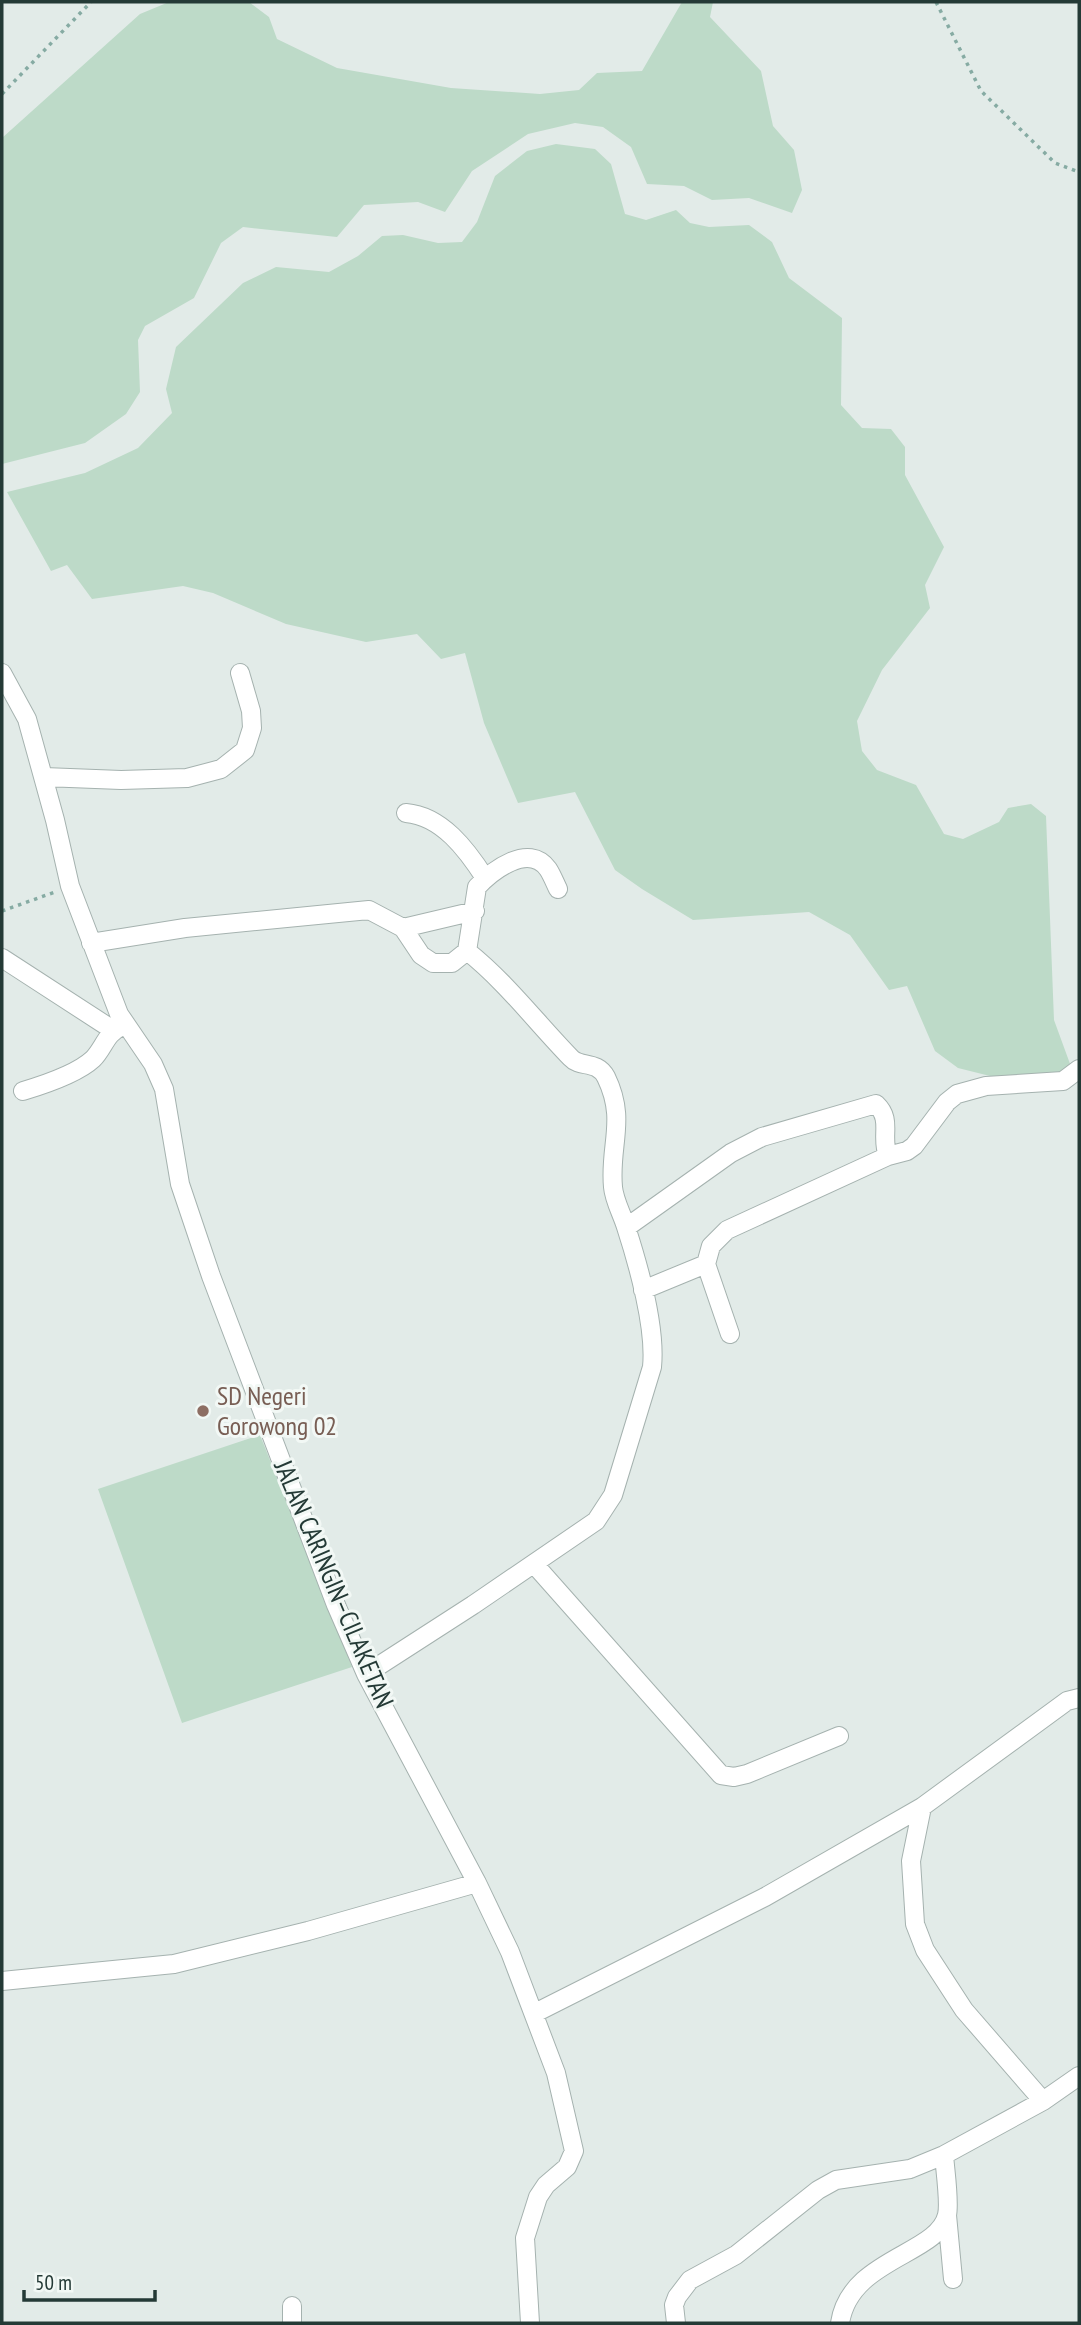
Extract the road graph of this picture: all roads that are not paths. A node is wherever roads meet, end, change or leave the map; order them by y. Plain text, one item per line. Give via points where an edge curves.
1 (2, 673) edge
2 (240, 673) dead end
3 (44, 777) junction
4 (406, 813) dead end
5 (485, 878) junction
6 (558, 889) dead end
7 (475, 911) junction
8 (403, 928) junction
9 (92, 943) junction
10 (467, 951) junction
11 (2, 958) edge
12 (119, 1028) junction
13 (1079, 1069) edge
14 (23, 1091) dead end
15 (888, 1156) junction
16 (627, 1227) junction
17 (706, 1264) junction
18 (643, 1290) junction
19 (730, 1334) dead end
20 (534, 1564) junction
21 (366, 1674) junction
22 (1079, 1698) edge
23 (839, 1736) dead end
24 (922, 1807) junction
25 (477, 1883) junction
26 (2, 1981) edge
27 (535, 2012) junction
28 (1079, 2076) edge
29 (1043, 2101) junction
30 (944, 2155) junction
31 (947, 2215) junction
32 (953, 2279) dead end
33 (530, 2323) edge
34 (676, 2323) edge
35 (840, 2323) edge

1 - 3 street, JALAN CARINGIN–CILAKETAN via 27,719
2 - 3 street via 252,728 245,750 222,769 187,778
3 - 9 street, JALAN CARINGIN–CILAKETAN via 70,886
4 - 5 street via 420,814 463,846
5 - 6 street via 506,863 535,859 547,867
5 - 7 street via 477,887
7 - 8 street
7 - 10 street
8 - 9 street via 369,910 352,910
8 - 10 street via 421,955 433,963 452,963
9 - 12 street, JALAN CARINGIN–CILAKETAN
10 - 16 street via 494,973 574,1062 592,1064 605,1075 618,1113 612,1188
11 - 12 street
12 - 14 street via 93,1059 54,1081
12 - 21 street, JALAN CARINGIN–CILAKETAN via 153,1064 164,1089 180,1184 211,1276
13 - 15 street via 1063,1081 985,1086 957,1094 914,1146
15 - 16 street via 884,1112 876,1104 869,1105 762,1136
15 - 17 street via 727,1230 711,1246
16 - 18 street
17 - 18 street
17 - 19 street
18 - 20 street via 654,1351 652,1367 613,1495 596,1521
20 - 21 street
20 - 23 street via 720,1775 747,1774
21 - 25 street, JALAN CARINGIN–CILAKETAN
22 - 24 street via 1067,1701
24 - 27 street via 765,1897
24 - 29 street via 911,1861 915,1924 925,1950 964,2010
25 - 26 street via 174,1964
25 - 27 street, JALAN CARINGIN–CILAKETAN
27 - 33 street, JALAN CARINGIN–CILAKETAN via 556,2073 574,2151 567,2166 538,2197 525,2238
28 - 29 street
29 - 30 street
30 - 31 street
30 - 34 street via 910,2169 836,2180 818,2190 736,2255 690,2280 674,2305
31 - 32 street
31 - 35 street via 939,2230 924,2242 861,2282 842,2311

